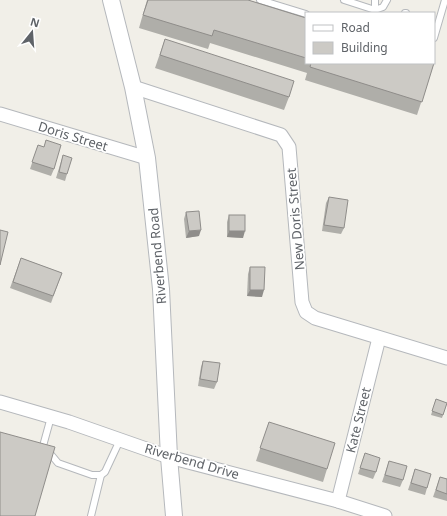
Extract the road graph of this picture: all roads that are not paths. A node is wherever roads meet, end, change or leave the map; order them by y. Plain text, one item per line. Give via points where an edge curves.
1 (260, 0) edge
2 (344, 0) edge
3 (375, 0) edge
4 (387, 0) edge
5 (445, 0) edge
6 (112, 1) edge
7 (375, 12) edge
8 (305, 14) edge
9 (436, 23) edge
10 (133, 87) junction
11 (0, 114) edge
12 (147, 158) junction
13 (379, 338) junction
14 (447, 358) edge
15 (0, 402) edge
16 (51, 417) junction
17 (120, 440) junction
18 (36, 444) edge
19 (43, 446) junction
20 (169, 457) junction
21 (101, 475) junction
22 (338, 501) junction
23 (91, 516) edge
24 (174, 516) edge
25 (385, 516) edge

1 - 8 lane
2 - 7 lane
3 - 7 lane
4 - 7 lane via 383,7
5 - 9 lane
6 - 10 street, Riverbend Road
10 - 12 street, Riverbend Road
10 - 13 street, New Doris Street via 281,135 289,147 302,302 306,312 315,318
11 - 12 street, Doris Street
12 - 20 street, Riverbend Road via 161,288
13 - 14 street, New Doris Street
13 - 22 street, Kate Street
15 - 16 street, Riverbend Drive
16 - 17 street, Riverbend Drive
16 - 19 lane
17 - 20 street, Riverbend Drive
17 - 21 lane via 105,472
18 - 19 lane
19 - 21 lane via 58,463 92,476
20 - 22 street, Riverbend Drive
20 - 24 street, Riverbend Road
21 - 23 lane
22 - 25 street, Riverbend Drive

